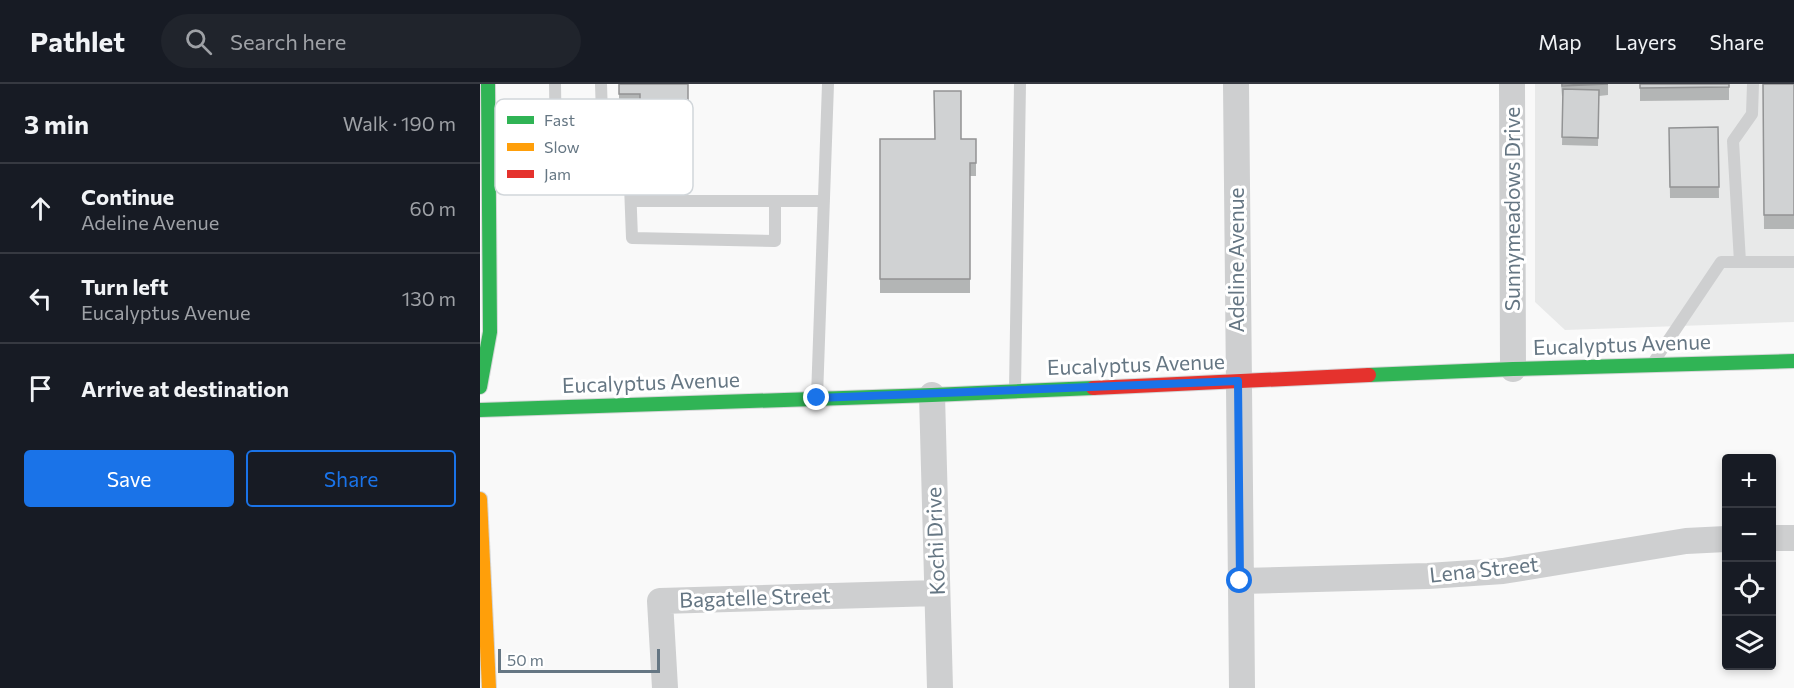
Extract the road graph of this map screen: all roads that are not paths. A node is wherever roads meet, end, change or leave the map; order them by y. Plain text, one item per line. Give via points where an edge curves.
1 (488, 84) edge
2 (555, 84) edge
3 (601, 84) edge
4 (828, 84) edge
5 (1020, 84) edge
6 (1236, 84) edge
7 (1512, 84) edge
8 (1753, 84) edge
9 (555, 99) edge
10 (601, 99) edge
11 (480, 166) edge
12 (489, 184) junction
13 (631, 195) edge
14 (631, 201) junction
15 (775, 201) junction
16 (824, 201) junction
17 (1740, 262) junction
18 (1794, 262) edge
19 (1794, 361) edge
20 (1651, 365) junction
21 (1513, 369) junction
22 (1238, 381) junction
23 (480, 387) edge
24 (1015, 391) junction
25 (932, 395) junction
26 (817, 398) junction
27 (480, 410) edge
28 (480, 499) edge
29 (1776, 538) edge
30 (1794, 538) edge
31 (1722, 539) edge
32 (1240, 581) junction
33 (937, 593) junction
34 (489, 688) edge
35 (665, 688) edge
36 (940, 688) edge
37 (1242, 688) edge

1 - 12 street
2 - 9 lane
3 - 10 lane
4 - 16 lane
5 - 24 lane
6 - 22 street, Adeline Avenue
7 - 21 street, Sunnymeadows Drive
8 - 17 lane via 1752,114 1733,141
11 - 12 street
12 - 23 street via 490,332
13 - 14 lane
14 - 15 lane
14 - 15 lane via 632,238 775,241
15 - 16 lane
16 - 26 lane
17 - 18 lane
17 - 20 lane via 1721,262
19 - 20 street, Eucalyptus Avenue
20 - 21 street, Eucalyptus Avenue
21 - 22 street, Eucalyptus Avenue
22 - 24 street, Eucalyptus Avenue
22 - 32 street, Adeline Avenue
24 - 25 street, Eucalyptus Avenue
25 - 26 street, Eucalyptus Avenue
25 - 33 street, Kochi Drive
26 - 27 street, Eucalyptus Avenue
28 - 34 street
29 - 30 street
31 - 32 street, Lena Street via 1686,541 1503,572
32 - 37 street, Adeline Avenue
33 - 35 street, Bagatelle Street via 660,601
33 - 36 street, Kochi Drive

